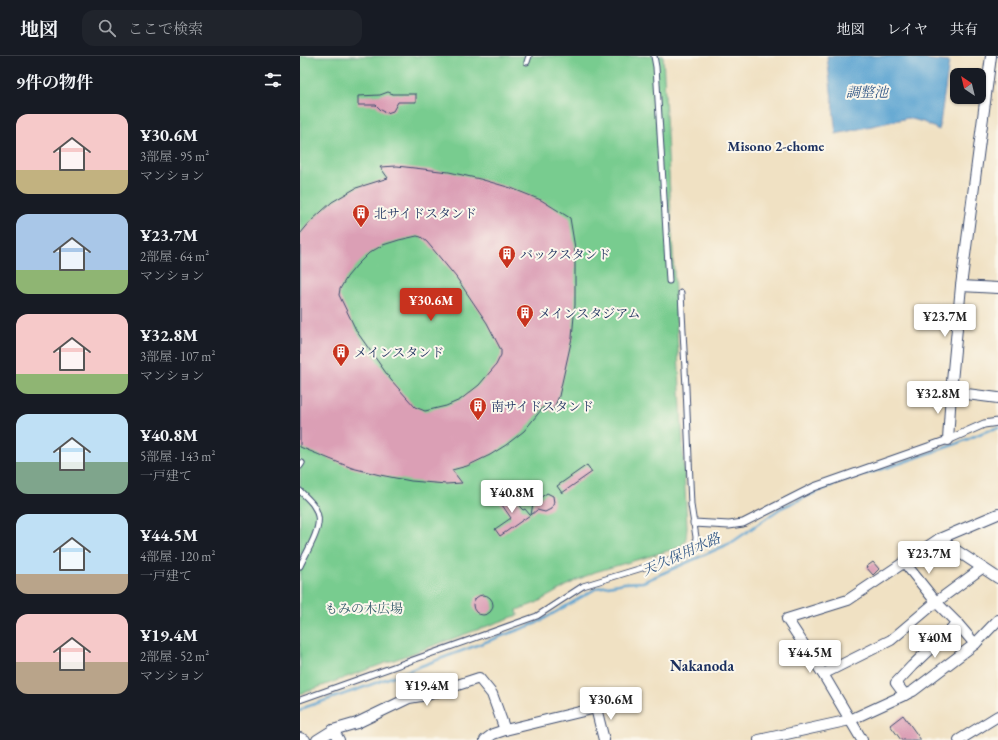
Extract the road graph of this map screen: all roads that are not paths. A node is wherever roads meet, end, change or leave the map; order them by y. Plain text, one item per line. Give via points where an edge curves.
1 (528, 56) edge
2 (654, 56) edge
3 (991, 56) edge
4 (527, 62) dead end
5 (987, 93) junction
6 (998, 94) edge
7 (669, 281) dead end
8 (961, 286) junction
9 (998, 288) edge
10 (681, 292) dead end
11 (951, 392) junction
12 (998, 398) edge
13 (998, 422) edge
14 (948, 440) junction
15 (300, 490) edge
16 (998, 514) edge
17 (694, 523) junction
18 (939, 539) junction
19 (904, 562) junction
20 (300, 566) edge
21 (982, 568) junction
22 (998, 578) edge
23 (936, 602) junction
24 (998, 620) edge
25 (957, 623) junction
26 (975, 644) junction
27 (823, 674) junction
28 (905, 695) junction
29 (300, 700) edge
30 (998, 716) edge
31 (850, 720) junction
32 (334, 730) junction
33 (505, 730) junction
34 (300, 738) edge
35 (305, 740) edge
36 (317, 740) edge
37 (339, 740) edge
38 (485, 740) edge
39 (604, 740) edge
40 (759, 740) edge
41 (862, 740) edge
42 (959, 740) edge

1 - 4 lane
2 - 7 lane
3 - 5 street
5 - 6 street
5 - 8 street
8 - 9 street
8 - 11 street
10 - 17 lane
11 - 12 street
11 - 14 street
13 - 14 street via 984,424
14 - 17 street via 814,487 743,523
15 - 20 lane via 312,503 318,516 318,530
16 - 18 street
17 - 29 lane via 695,545 688,554 583,586 537,616
18 - 19 street
18 - 21 street
19 - 23 street
19 - 27 street via 848,600 787,619
21 - 22 street
21 - 23 street
23 - 25 street
23 - 27 street via 892,640
24 - 26 street
25 - 26 street
25 - 28 street via 896,683
26 - 28 street
27 - 31 street
28 - 31 street
30 - 42 street
31 - 40 street
31 - 41 street
32 - 33 street via 358,723 409,698 427,695 479,678 492,694
32 - 36 street
32 - 37 street
33 - 38 street
33 - 39 street via 596,708
34 - 35 street

